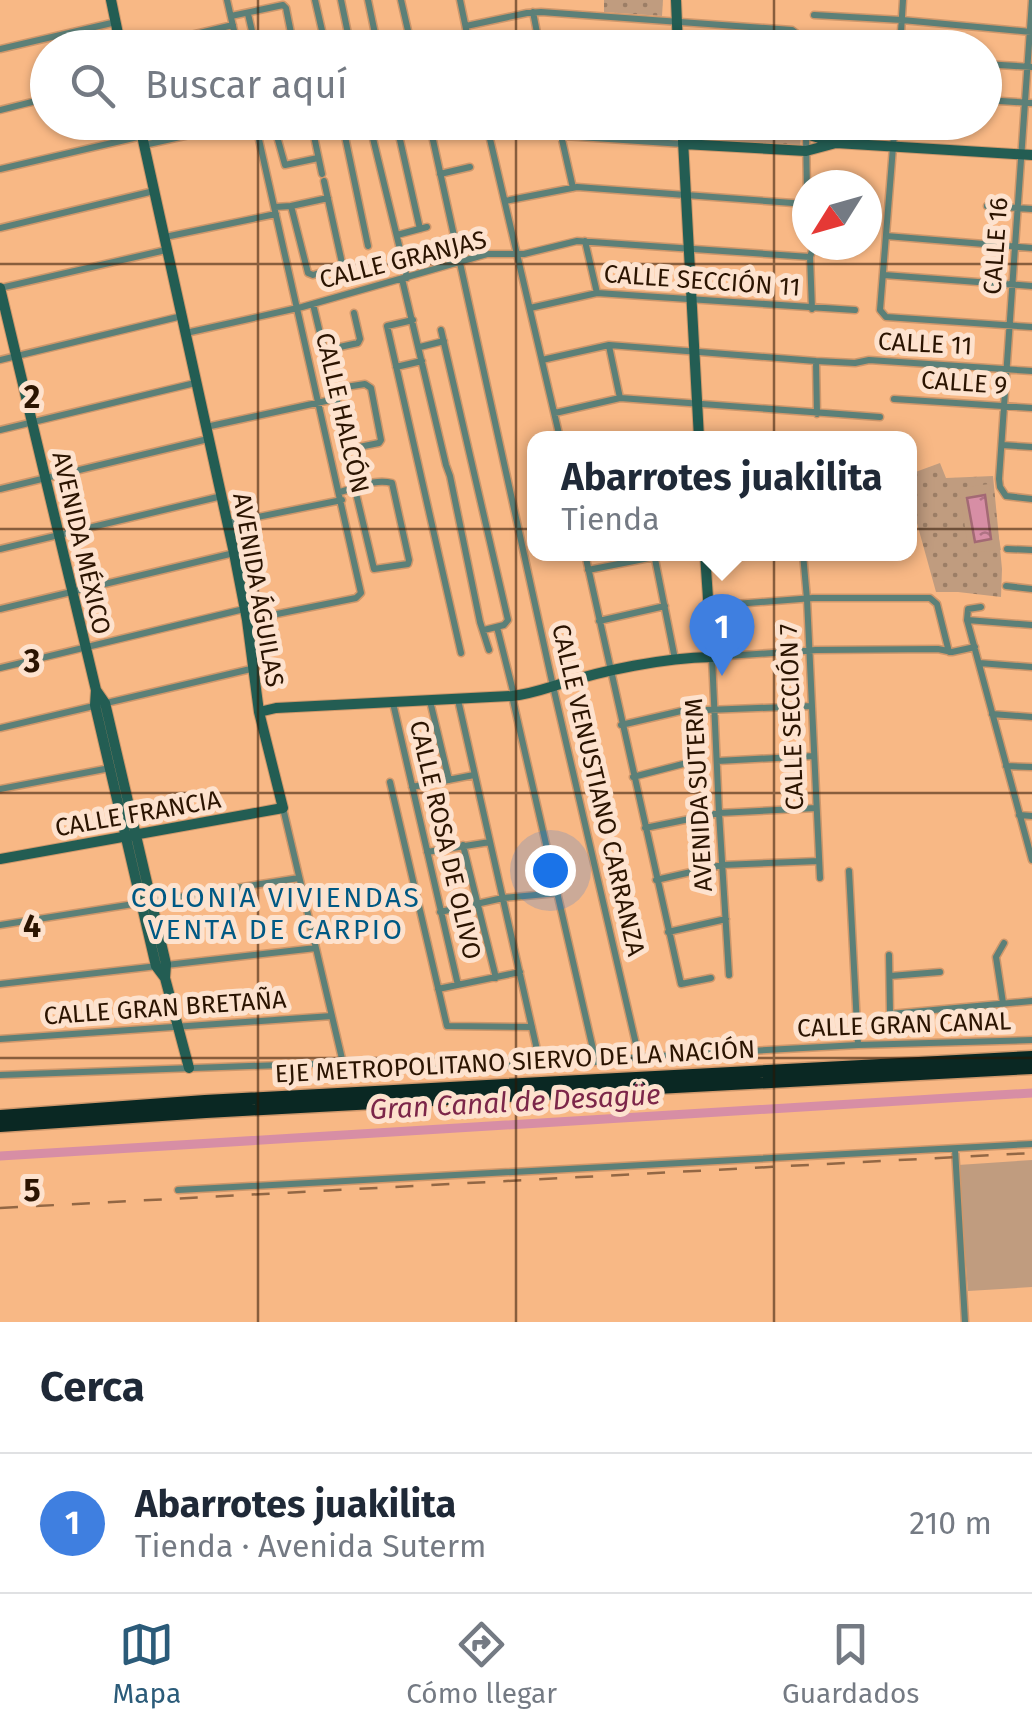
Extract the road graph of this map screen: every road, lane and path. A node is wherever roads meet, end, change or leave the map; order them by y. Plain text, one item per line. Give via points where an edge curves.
1 (111, 0) edge
2 (227, 0) edge
3 (315, 0) edge
4 (341, 0) edge
5 (368, 0) edge
6 (401, 0) edge
7 (460, 0) edge
8 (676, 0) edge
9 (903, 0) edge
10 (1032, 0) edge
11 (534, 12) junction
12 (248, 14) junction
13 (814, 15) dead end
14 (231, 16) junction
15 (902, 20) junction
16 (116, 22) junction
17 (677, 22) junction
18 (233, 25) junction
19 (466, 26) junction
20 (80, 30) edge
21 (118, 30) edge
22 (212, 30) edge
23 (234, 30) edge
24 (252, 30) edge
25 (290, 30) edge
26 (322, 30) edge
27 (347, 30) edge
28 (374, 30) edge
29 (408, 30) edge
30 (467, 30) edge
31 (537, 30) edge
32 (677, 30) edge
33 (792, 30) edge
34 (901, 30) edge
35 (1031, 32) edge
36 (30, 41) edge
37 (0, 48) edge
38 (1002, 65) edge
39 (1030, 67) edge
40 (1002, 101) edge
41 (30, 102) edge
42 (1029, 102) edge
43 (0, 110) edge
44 (143, 140) joint
45 (257, 140) edge
46 (278, 140) edge
47 (314, 140) edge
48 (346, 140) edge
49 (373, 140) edge
50 (401, 140) edge
51 (433, 140) edge
52 (490, 140) edge
53 (562, 140) edge
54 (622, 140) edge
55 (683, 140) edge
56 (806, 140) edge
57 (826, 140) edge
58 (893, 140) edge
59 (836, 143) junction
60 (683, 144) junction
61 (892, 145) junction
62 (806, 151) junction
63 (1027, 155) edge
64 (318, 158) junction
65 (0, 168) edge
66 (470, 168) dead end
67 (806, 170) edge
68 (440, 174) junction
69 (573, 188) junction
70 (154, 192) junction
71 (686, 197) junction
72 (328, 198) junction
73 (505, 202) junction
74 (792, 203) edge
75 (292, 206) junction
76 (987, 206) dead end
77 (1018, 208) junction
78 (1032, 210) edge
79 (276, 211) junction
80 (0, 228) edge
81 (397, 235) junction
82 (886, 236) junction
83 (585, 240) junction
84 (166, 243) junction
85 (368, 246) dead end
86 (1016, 246) junction
87 (689, 248) junction
88 (1032, 248) edge
89 (517, 255) junction
90 (792, 256) edge
91 (810, 260) edge
92 (460, 262) junction
93 (884, 275) junction
94 (404, 279) junction
95 (1013, 285) junction
96 (1032, 286) edge
97 (0, 288) edge
98 (596, 293) junction
99 (692, 300) junction
100 (313, 304) junction
101 (298, 308) junction
102 (530, 308) junction
103 (812, 308) junction
104 (854, 310) dead end
105 (354, 313) dead end
106 (182, 316) junction
107 (413, 320) junction
108 (1010, 325) junction
109 (1032, 327) edge
110 (442, 330) dead end
111 (186, 333) junction
112 (444, 341) junction
113 (609, 346) junction
114 (420, 347) junction
115 (694, 352) junction
116 (16, 356) junction
117 (0, 360) edge
118 (422, 360) junction
119 (542, 360) junction
120 (816, 361) junction
121 (396, 367) junction
122 (1007, 370) junction
123 (1032, 371) edge
124 (196, 383) junction
125 (620, 398) junction
126 (894, 399) dead end
127 (335, 400) junction
128 (320, 403) junction
129 (697, 404) junction
130 (1005, 406) junction
131 (1032, 408) edge
132 (554, 413) junction
133 (817, 414) junction
134 (880, 417) dead end
135 (32, 422) junction
136 (0, 430) edge
137 (558, 431) edge
138 (699, 431) edge
139 (208, 433) junction
140 (1002, 445) junction
141 (1032, 447) edge
142 (45, 478) junction
143 (355, 488) junction
144 (0, 489) edge
145 (222, 496) junction
146 (341, 496) junction
147 (1032, 499) edge
148 (228, 523) junction
149 (59, 535) junction
150 (1008, 548) dead end
151 (0, 549) edge
152 (1032, 550) edge
153 (234, 553) junction
154 (586, 561) edge
155 (628, 561) edge
156 (655, 561) edge
157 (705, 561) edge
158 (804, 561) edge
159 (588, 570) junction
160 (1006, 586) dead end
161 (1032, 589) edge
162 (72, 592) junction
163 (807, 599) junction
164 (664, 606) junction
165 (708, 606) junction
166 (981, 607) dead end
167 (0, 609) edge
168 (246, 614) junction
169 (967, 620) junction
170 (599, 621) junction
171 (1032, 624) edge
172 (497, 627) junction
173 (484, 630) junction
174 (975, 647) junction
175 (85, 648) junction
176 (489, 650) dead end
177 (810, 651) junction
178 (949, 652) junction
179 (461, 653) dead end
180 (712, 657) junction
181 (675, 659) junction
182 (979, 663) junction
183 (1032, 667) edge
184 (0, 668) edge
185 (254, 668) junction
186 (610, 672) junction
187 (553, 686) junction
188 (513, 696) junction
189 (458, 700) junction
190 (430, 701) junction
191 (393, 703) junction
192 (100, 704) junction
193 (811, 706) junction
194 (714, 708) junction
195 (259, 712) junction
196 (992, 714) junction
197 (1032, 716) edge
198 (621, 725) junction
199 (0, 728) edge
200 (814, 756) junction
201 (717, 761) junction
202 (684, 764) dead end
203 (1006, 766) junction
204 (110, 768) junction
205 (1032, 768) edge
206 (474, 775) junction
207 (633, 777) junction
208 (448, 780) junction
209 (390, 782) dead end
210 (412, 787) junction
211 (0, 789) edge
212 (283, 808) junction
213 (816, 808) junction
214 (718, 813) junction
215 (1019, 815) junction
216 (1032, 816) edge
217 (645, 828) junction
218 (132, 835) junction
219 (490, 842) junction
220 (463, 845) junction
221 (427, 852) junction
222 (0, 860) edge
223 (1032, 860) edge
224 (819, 861) junction
225 (722, 865) junction
226 (849, 871) dead end
227 (300, 878) junction
228 (820, 878) dead end
229 (656, 880) junction
230 (558, 894) junction
231 (503, 898) junction
232 (147, 904) junction
233 (478, 904) junction
234 (440, 912) junction
235 (726, 919) junction
236 (0, 925) edge
237 (668, 932) junction
238 (1004, 943) dead end
239 (316, 948) junction
240 (889, 955) dead end
241 (162, 965) junction
242 (520, 972) junction
243 (940, 972) dead end
244 (729, 975) dead end
245 (890, 976) junction
246 (496, 978) junction
247 (711, 978) dead end
248 (0, 984) edge
249 (458, 985) junction
250 (438, 990) junction
251 (1032, 1000) edge
252 (1003, 1003) junction
253 (332, 1016) junction
254 (178, 1028) junction
255 (532, 1028) junction
256 (0, 1039) edge
257 (1032, 1040) edge
258 (858, 1046) junction
259 (639, 1057) junction
260 (1032, 1057) edge
261 (596, 1062) junction
262 (343, 1063) junction
263 (540, 1064) junction
264 (189, 1068) junction
265 (1032, 1068) edge
266 (0, 1076) edge
267 (0, 1116) edge
268 (0, 1126) edge
269 (1032, 1144) edge
270 (955, 1150) junction
271 (178, 1190) dead end
272 (965, 1322) edge

1 - 16 street
2 - 14 street
3 - 26 street
4 - 27 street
5 - 28 street
6 - 29 street
7 - 19 street
8 - 17 street
9 - 15 street
10 - 35 street, CALLE 16
11 - 17 street
11 - 19 street
11 - 31 street
12 - 14 street
12 - 24 street
12 - 25 street via 283,5
13 - 15 street
14 - 18 street
15 - 34 street
15 - 35 street
16 - 20 street
16 - 21 street
17 - 32 street
17 - 33 street
18 - 22 street
18 - 23 street
19 - 30 street
35 - 39 street, CALLE 16
36 - 37 street
38 - 39 street
39 - 42 street, CALLE 16
40 - 42 street
41 - 43 street
42 - 63 street, CALLE 16
44 - 65 street
44 - 70 street, AVENIDA ÁGUILAS
45 - 79 street, CALLE HALCÓN
46 - 64 street via 285,164
47 - 64 street
48 - 85 street
49 - 81 street
50 - 81 street via 423,228
51 - 68 street, CALLE VENUSTIANO CARRANZA
52 - 73 street
53 - 69 street
54 - 60 street
55 - 60 street
56 - 62 street
57 - 59 street
58 - 61 street
59 - 61 street
59 - 62 street
60 - 62 street
60 - 71 street
61 - 63 street
61 - 82 street
62 - 67 street
63 - 77 street, CALLE 16
64 - 72 street
66 - 68 street
68 - 92 street, CALLE VENUSTIANO CARRANZA
69 - 71 street
69 - 73 street
70 - 80 street
70 - 84 street, AVENIDA ÁGUILAS
71 - 74 street
71 - 87 street
72 - 75 street
72 - 75 street via 342,264 314,275 307,271
73 - 89 street
75 - 79 street
76 - 77 street
77 - 78 street
77 - 86 street, CALLE 16
79 - 84 street
79 - 101 street, CALLE HALCÓN
81 - 94 street
82 - 86 street
82 - 93 street
83 - 87 street, CALLE GRANJAS
83 - 89 street, CALLE GRANJAS
83 - 98 street
84 - 97 street
84 - 106 street, AVENIDA ÁGUILAS
86 - 88 street
86 - 95 street, CALLE 16
87 - 90 street, CALLE GRANJAS
87 - 99 street
89 - 92 street, CALLE GRANJAS
89 - 102 street
91 - 103 street
92 - 94 street, CALLE GRANJAS
92 - 187 street, CALLE VENUSTIANO CARRANZA
93 - 95 street
93 - 108 street via 880,310 886,317
94 - 100 street, CALLE GRANJAS
94 - 107 street
95 - 96 street
95 - 108 street, CALLE 16
97 - 116 street, AVENIDA MÉXICO
98 - 99 street, CALLE SECCIÓN 11
98 - 102 street, CALLE SECCIÓN 11
99 - 103 street, CALLE SECCIÓN 11
99 - 115 street
100 - 101 street, CALLE GRANJAS
100 - 105 street via 326,350 358,343
101 - 111 street, CALLE GRANJAS
101 - 128 street, CALLE HALCÓN
102 - 119 street
103 - 104 street, CALLE SECCIÓN 11
106 - 111 street, AVENIDA ÁGUILAS
106 - 116 street
107 - 114 street
107 - 121 street via 387,326
108 - 109 street
108 - 122 street, CALLE 16
110 - 112 street
111 - 124 street, AVENIDA ÁGUILAS
112 - 114 street
112 - 172 street via 508,620
113 - 115 street, CALLE 11
113 - 119 street, CALLE 11
113 - 125 street
114 - 118 street
115 - 120 street, CALLE 11
115 - 129 street
116 - 117 street
116 - 135 street, AVENIDA MÉXICO
118 - 121 street
118 - 173 street
119 - 132 street
120 - 122 street, CALLE 11
120 - 133 street
121 - 179 street
122 - 123 street, CALLE 11
122 - 130 street, CALLE 16
124 - 135 street
124 - 139 street, AVENIDA ÁGUILAS
125 - 129 street
125 - 132 street
126 - 130 street, CALLE 9
127 - 127 street via 348,448 381,441 368,384 338,388
127 - 128 street
128 - 139 street
128 - 146 street, CALLE HALCÓN
129 - 133 street
129 - 138 street
130 - 131 street, CALLE 9
130 - 140 street, CALLE 16
132 - 137 street
133 - 134 street
135 - 136 street
135 - 142 street, AVENIDA MÉXICO
139 - 142 street
139 - 145 street, AVENIDA ÁGUILAS
140 - 141 street
140 - 147 street, CALLE 16 via 1003,494
142 - 144 street
142 - 149 street, AVENIDA MÉXICO
143 - 143 street via 392,483 408,564 374,569
143 - 146 street
145 - 148 street, AVENIDA ÁGUILAS
145 - 149 street
146 - 148 street
146 - 168 street, CALLE HALCÓN via 360,595
148 - 153 street, AVENIDA ÁGUILAS
149 - 151 street
149 - 162 street, AVENIDA MÉXICO
150 - 152 street
153 - 162 street
153 - 168 street, AVENIDA ÁGUILAS
154 - 159 street
155 - 159 street
156 - 164 street
157 - 165 street, AVENIDA SUTERM
158 - 163 street, CALLE SECCIÓN 7
159 - 170 street
160 - 161 street
162 - 167 street
162 - 175 street, AVENIDA MÉXICO
163 - 165 street
163 - 177 street, CALLE SECCIÓN 7
163 - 178 street via 930,598
164 - 170 street
164 - 181 street
165 - 180 street, AVENIDA SUTERM
166 - 169 street via 968,609
168 - 175 street
168 - 185 street, AVENIDA ÁGUILAS
169 - 171 street
169 - 174 street
170 - 186 street
172 - 173 street
172 - 188 street
173 - 176 street
174 - 178 street
174 - 182 street
175 - 184 street
175 - 192 street, AVENIDA MÉXICO
177 - 178 street
177 - 180 street
177 - 193 street, CALLE SECCIÓN 7
180 - 181 street
180 - 194 street, AVENIDA SUTERM
181 - 186 street
182 - 183 street
182 - 196 street
185 - 192 street
185 - 195 street, AVENIDA ÁGUILAS
186 - 187 street
186 - 198 street
187 - 188 street
187 - 259 street, CALLE VENUSTIANO CARRANZA
188 - 189 street
188 - 230 street
189 - 190 street
189 - 206 street
190 - 191 street
190 - 208 street
191 - 195 street
191 - 210 street, CALLE ROSA DE OLIVO
192 - 199 street
192 - 204 street, AVENIDA MÉXICO
192 - 218 street, AVENIDA MÉXICO
193 - 194 street
193 - 200 street, CALLE SECCIÓN 7
194 - 198 street
194 - 201 street, AVENIDA SUTERM
195 - 212 street, AVENIDA ÁGUILAS
196 - 197 street
196 - 203 street
198 - 207 street
200 - 201 street
200 - 213 street, CALLE SECCIÓN 7
201 - 214 street, AVENIDA SUTERM
202 - 207 street
203 - 205 street
203 - 215 street
204 - 211 street
204 - 218 street, AVENIDA MÉXICO
206 - 208 street
206 - 219 street
207 - 217 street
208 - 210 street
209 - 250 street, CALLE ROSA DE OLIVO
210 - 221 street, CALLE ROSA DE OLIVO
212 - 218 street, CALLE FRANCIA
212 - 227 street, AVENIDA ÁGUILAS
213 - 214 street
213 - 224 street, CALLE SECCIÓN 7
214 - 217 street
214 - 225 street, AVENIDA SUTERM
215 - 216 street
215 - 223 street
217 - 229 street
218 - 222 street, CALLE FRANCIA
218 - 232 street, AVENIDA MÉXICO
219 - 220 street
219 - 231 street
220 - 221 street
220 - 233 street
221 - 234 street, CALLE ROSA DE OLIVO
224 - 225 street
224 - 228 street, CALLE SECCIÓN 7
225 - 229 street
225 - 235 street, AVENIDA SUTERM
226 - 258 street
227 - 232 street
227 - 239 street, AVENIDA ÁGUILAS
229 - 237 street
230 - 231 street
230 - 261 street
231 - 233 street
231 - 242 street
232 - 236 street
232 - 241 street, AVENIDA MÉXICO
233 - 234 street
233 - 246 street
234 - 249 street, CALLE ROSA DE OLIVO
235 - 237 street
235 - 244 street, AVENIDA SUTERM
237 - 247 street via 681,984
238 - 252 street via 996,957
239 - 241 street
239 - 253 street, AVENIDA ÁGUILAS
240 - 245 street
241 - 248 street
241 - 254 street, AVENIDA MÉXICO
242 - 246 street, CALLE ROSA DE OLIVO
242 - 255 street
243 - 245 street
245 - 252 street via 890,1014
246 - 249 street, CALLE ROSA DE OLIVO
249 - 250 street, CALLE ROSA DE OLIVO
250 - 255 street, CALLE ROSA DE OLIVO via 447,1026
251 - 252 street
253 - 254 street, CALLE GRAN BRETAÑA
253 - 262 street, AVENIDA ÁGUILAS
254 - 256 street, CALLE GRAN BRETAÑA
254 - 264 street, AVENIDA MÉXICO
255 - 263 street
257 - 258 street, CALLE GRAN CANAL
258 - 259 street, CALLE GRAN CANAL
259 - 261 street, CALLE GRAN CANAL
260 - 267 highway, EJE METROPOLITANO SIERVO DE LA NACIÓN
261 - 263 street, CALLE GRAN CANAL
262 - 263 street, CALLE GRAN CANAL via 360,1070
262 - 264 street, CALLE GRAN CANAL
264 - 266 street, CALLE GRAN CANAL
265 - 268 highway, EJE METROPOLITANO SIERVO DE LA NACIÓN
269 - 270 street
270 - 271 street
270 - 272 street

